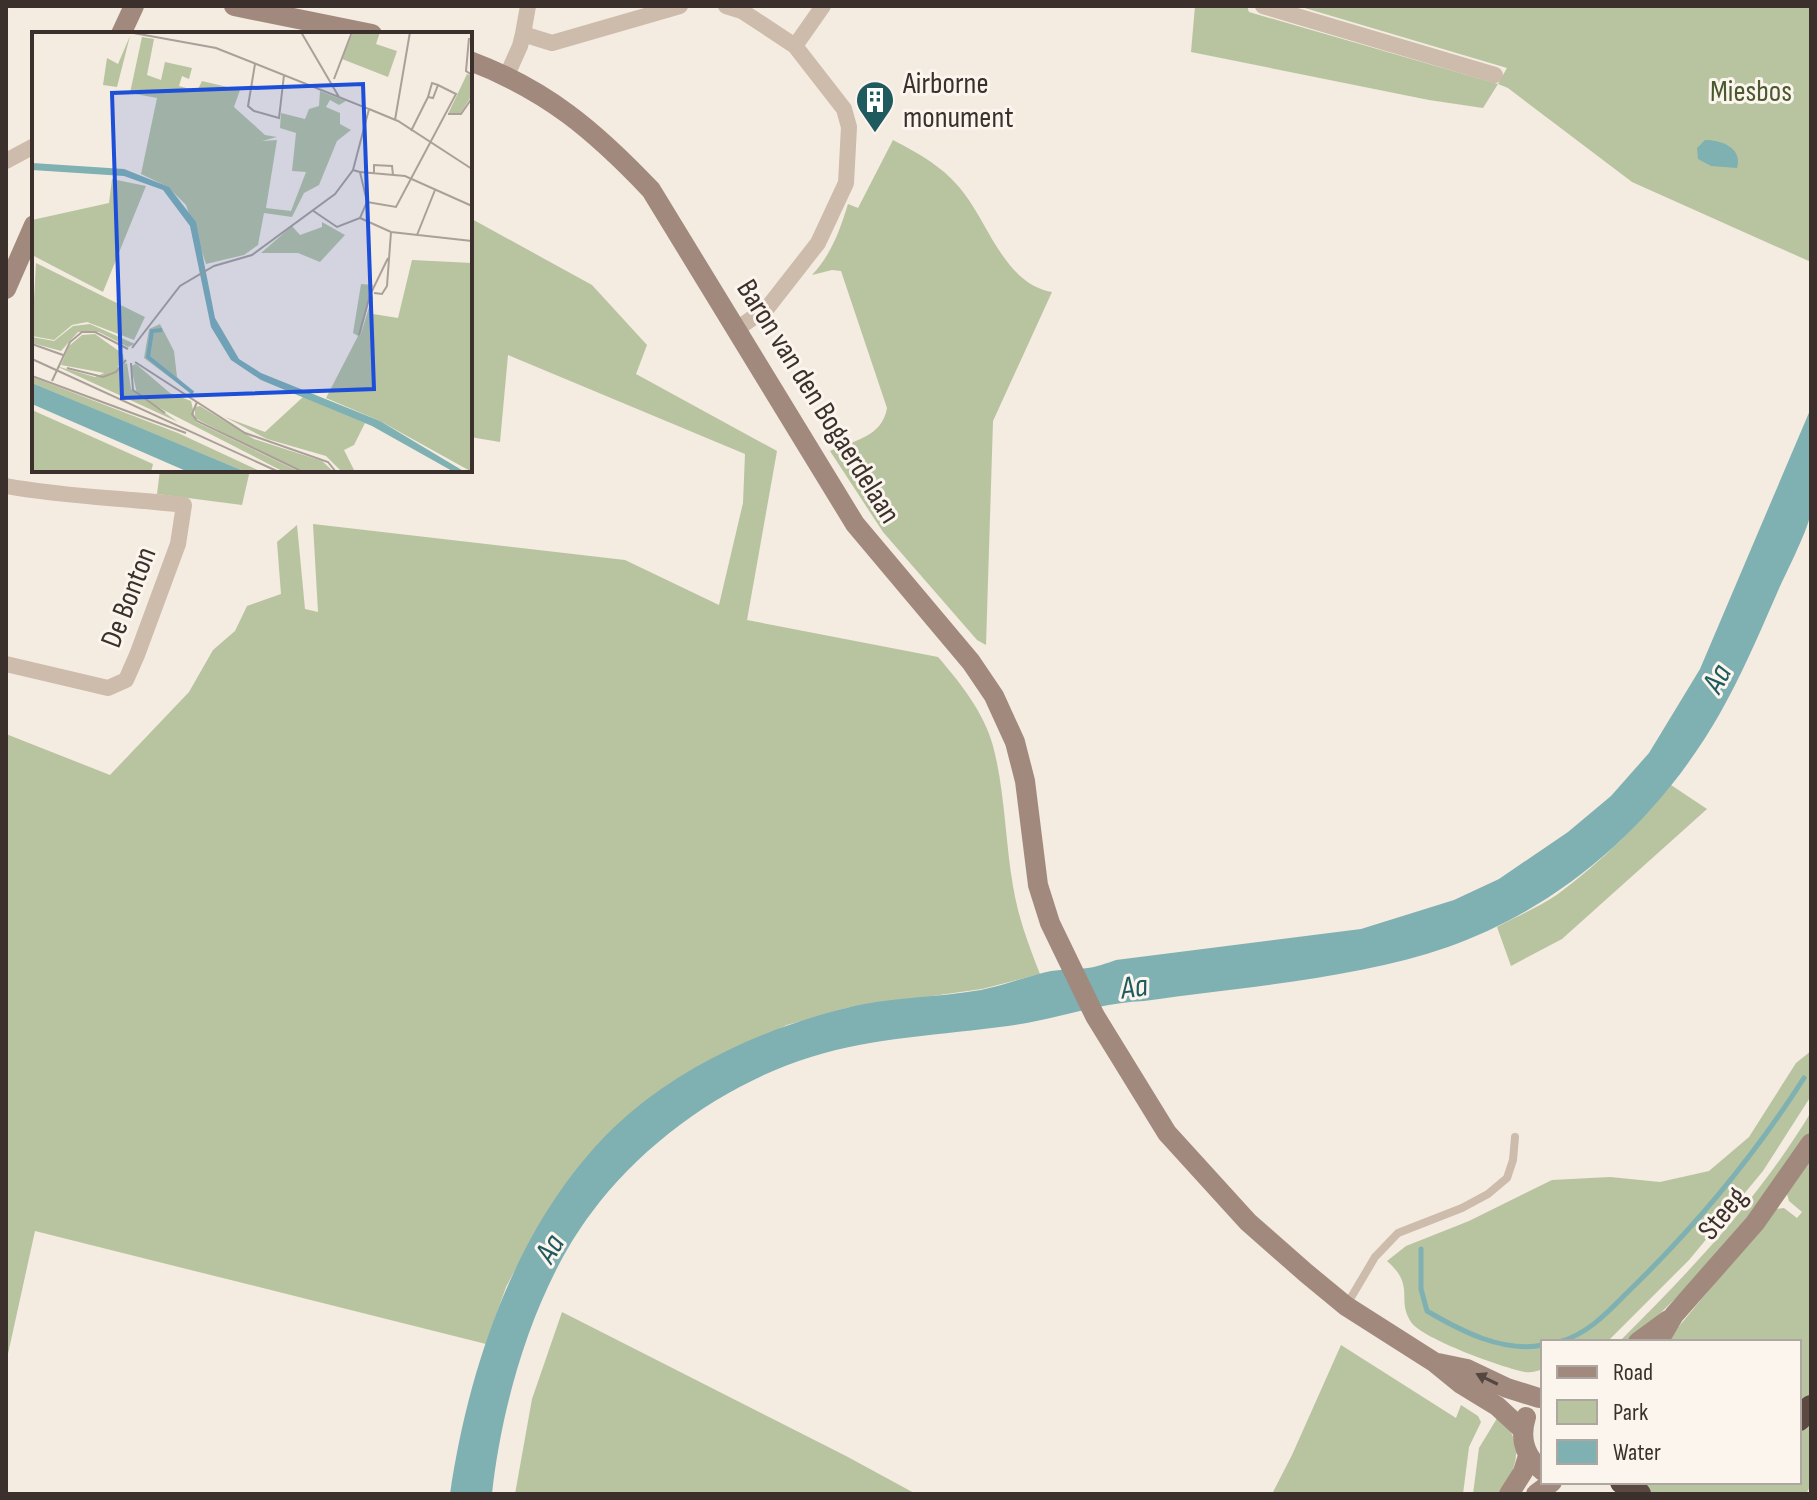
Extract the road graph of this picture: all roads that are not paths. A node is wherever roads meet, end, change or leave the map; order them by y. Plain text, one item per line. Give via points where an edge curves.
1 (134, 6) edge
2 (234, 6) edge
3 (528, 6) edge
4 (680, 6) edge
5 (726, 6) edge
6 (823, 6) edge
7 (1263, 6) edge
8 (122, 32) edge
9 (362, 32) edge
10 (523, 34) junction
11 (795, 46) junction
12 (472, 62) edge
13 (507, 75) junction
14 (1495, 75) dead end
15 (32, 147) edge
16 (6, 161) edge
17 (32, 230) edge
18 (6, 289) edge
19 (737, 329) junction
20 (6, 486) edge
21 (6, 664) edge
22 (1515, 1137) dead end
23 (1811, 1143) edge
24 (1346, 1306) junction
25 (1674, 1315) junction
26 (1641, 1340) edge
27 (1659, 1340) edge
28 (1434, 1362) junction
29 (1541, 1397) edge
30 (1523, 1430) junction
31 (1528, 1456) junction
32 (1541, 1469) edge
33 (1509, 1494) edge

1 - 8 main road
2 - 9 main road
3 - 10 street
4 - 10 street via 552,43
5 - 11 street
6 - 11 street
7 - 14 street
10 - 13 street
11 - 19 street via 844,109 849,127 846,183 818,243 768,307
12 - 13 main road, Baron van den Bogaerdelaan
13 - 19 main road, Baron van den Bogaerdelaan via 558,105 651,190
15 - 16 street
17 - 18 main road
19 - 24 main road, Baron van den Bogaerdelaan via 855,524 994,696 1025,781 1050,923 1095,1016 1167,1133 1248,1222
20 - 21 street, De Bonton via 184,505 178,544 126,680 108,688
22 - 24 lane via 1507,1178 1462,1208 1398,1233 1375,1257
23 - 25 main road, Steeg via 1755,1223
24 - 28 main road, Baron van den Bogaerdelaan
25 - 26 main road, Steeg
25 - 27 main road, Steeg
29 -> 28 main road, Baron van den Bogaerdelaan
28 - 30 main road, Baron van den Bogaerdelaan
29 - 30 main road via 1528,1412
30 - 31 main road
31 - 32 main road
31 - 33 main road

